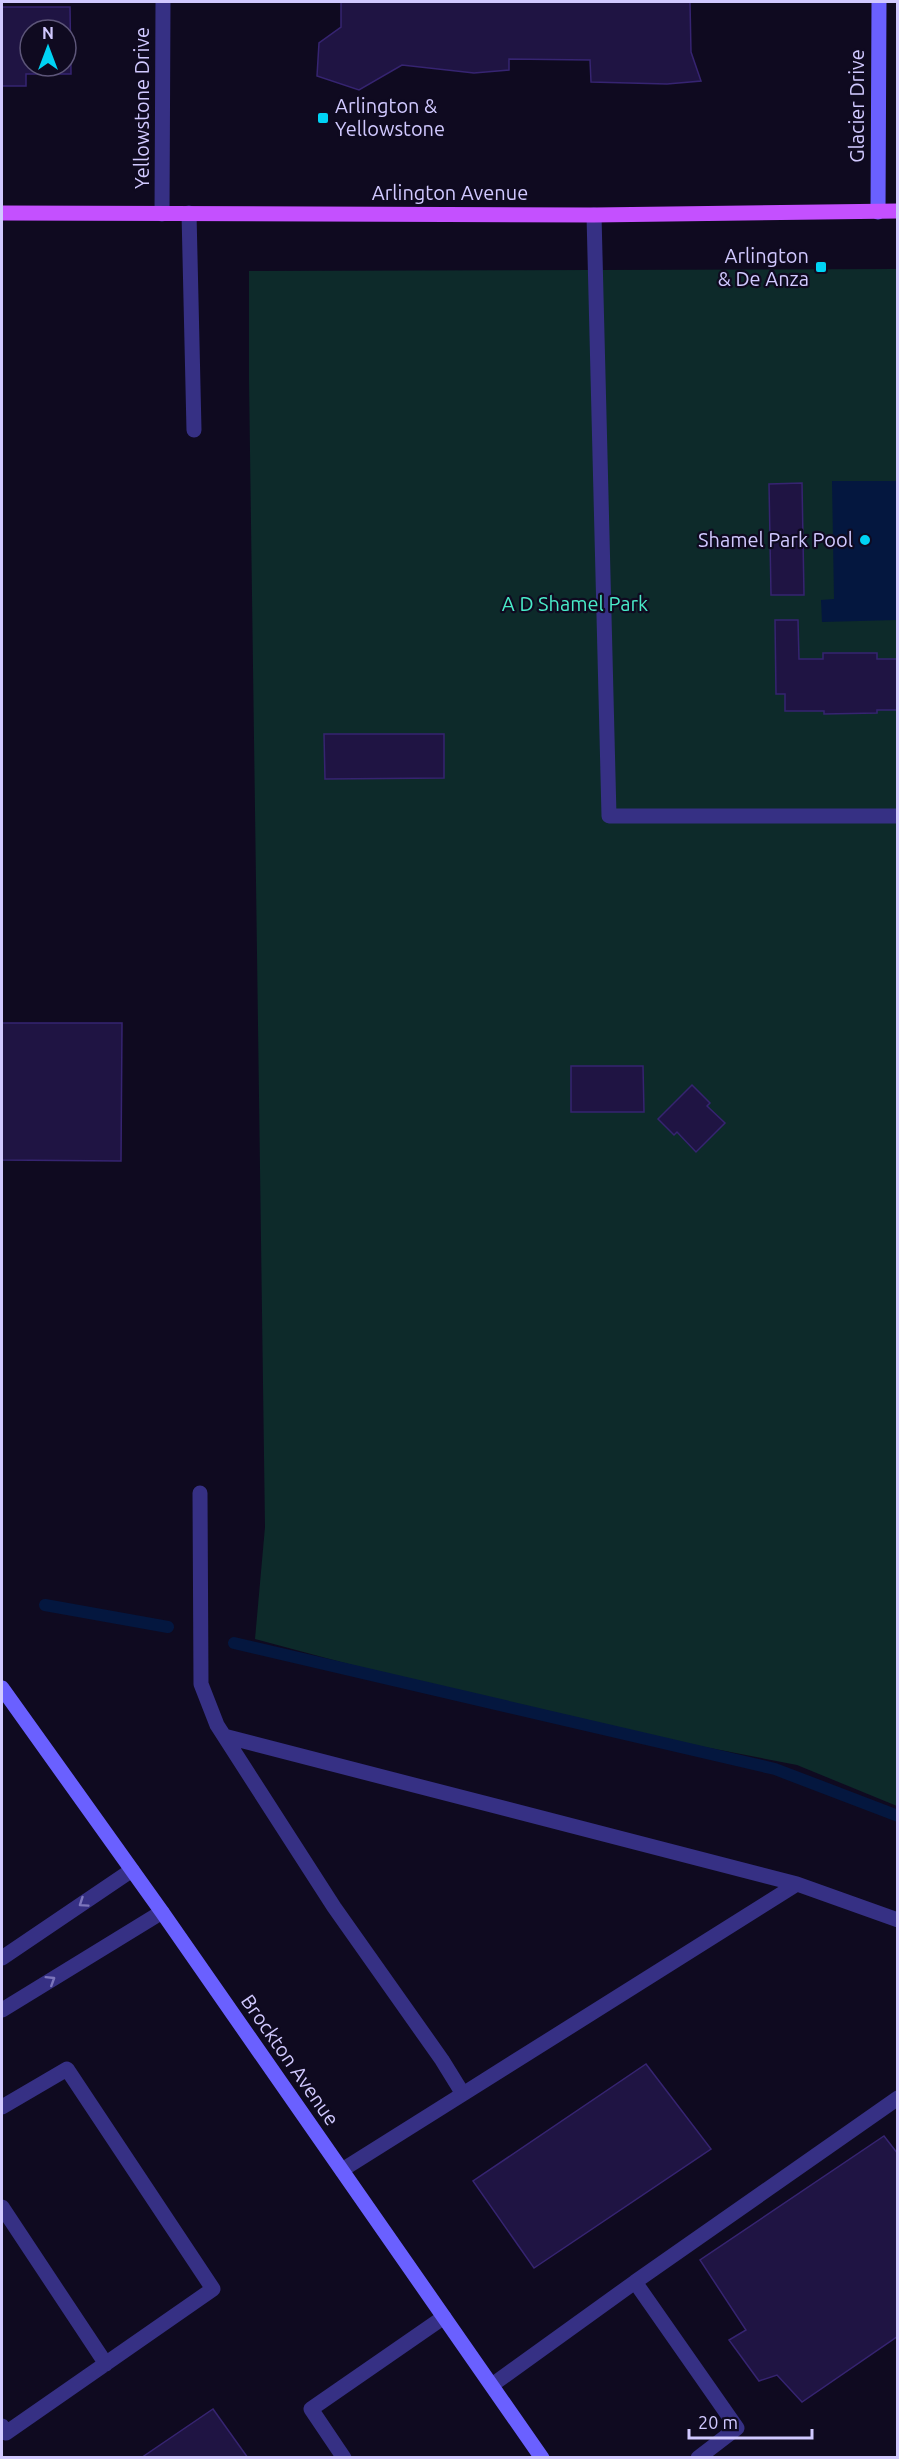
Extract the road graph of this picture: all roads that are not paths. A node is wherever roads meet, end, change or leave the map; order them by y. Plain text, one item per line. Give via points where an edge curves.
1 (163, 2) edge
2 (879, 2) edge
3 (897, 211) edge
4 (878, 212) junction
5 (2, 213) edge
6 (189, 213) junction
7 (162, 214) junction
8 (594, 215) junction
9 (194, 430) dead end
10 (897, 816) edge
11 (200, 1492) dead end
12 (2, 1688) edge
13 (224, 1736) junction
14 (132, 1870) junction
15 (797, 1884) junction
16 (162, 1912) junction
17 (897, 1920) edge
18 (2, 1958) edge
19 (2, 2010) edge
20 (463, 2094) junction
21 (897, 2098) edge
22 (2, 2107) edge
23 (342, 2170) junction
24 (2, 2207) edge
25 (635, 2282) junction
26 (444, 2317) junction
27 (106, 2364) junction
28 (492, 2385) junction
29 (2, 2426) edge
30 (344, 2457) edge
31 (542, 2457) edge
32 (698, 2457) edge

1 - 7 street, Yellowstone Drive
2 - 4 main road, Glacier Drive
3 - 4 main road, Arlington Avenue
4 - 8 main road, Arlington Avenue
5 - 7 main road, Arlington Avenue
6 - 7 main road, Arlington Avenue
6 - 8 main road, Arlington Avenue
6 - 9 street
8 - 10 street via 609,816
11 - 13 street via 201,1684
12 - 14 main road, Brockton Avenue
13 - 15 street
13 - 20 street via 334,1907
14 - 16 main road, Brockton Avenue
14 -> 18 street
15 - 17 street
15 - 20 street
19 -> 16 street
16 - 23 main road, Brockton Avenue
20 - 23 street
21 - 25 street
22 - 27 street via 67,2069 213,2289
23 - 26 main road, Brockton Avenue
24 - 27 street
25 - 28 street
25 - 32 street via 736,2428
26 - 28 main road, Brockton Avenue
26 - 30 street via 311,2409
27 - 29 street via 6,2433
28 - 31 main road, Brockton Avenue

